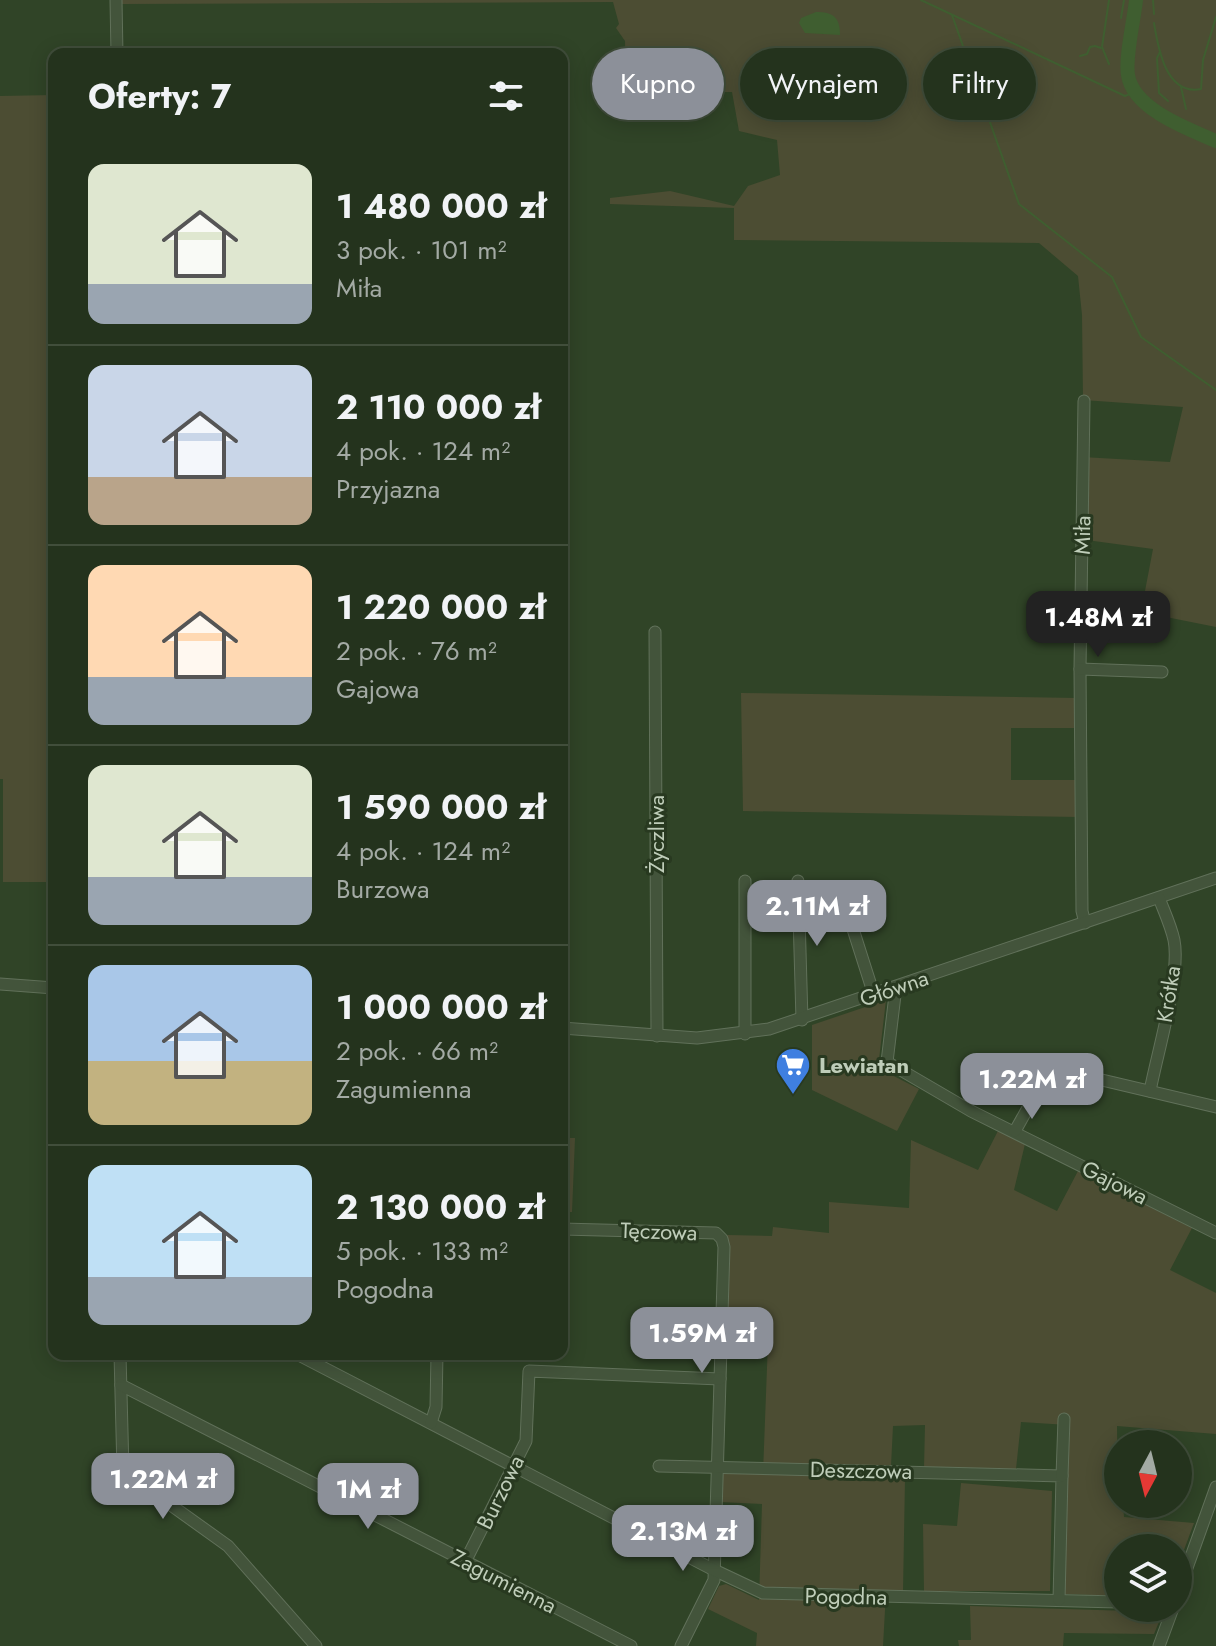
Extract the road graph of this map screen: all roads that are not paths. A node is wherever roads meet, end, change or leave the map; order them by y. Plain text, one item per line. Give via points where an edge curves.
1 (116, 0) edge
2 (117, 48) edge
3 (1084, 401) dead end
4 (655, 632) dead end
5 (1080, 669) junction
6 (1162, 672) dead end
7 (1216, 878) edge
8 (745, 881) dead end
9 (798, 881) dead end
10 (1159, 898) junction
11 (845, 904) dead end
12 (1085, 923) junction
13 (0, 984) edge
14 (48, 988) edge
15 (893, 989) junction
16 (874, 995) junction
17 (802, 1020) junction
18 (568, 1029) edge
19 (745, 1034) junction
20 (657, 1036) junction
21 (1150, 1091) junction
22 (1216, 1107) edge
23 (1015, 1131) junction
24 (568, 1229) edge
25 (1216, 1233) edge
26 (120, 1360) edge
27 (309, 1360) edge
28 (437, 1360) edge
29 (720, 1379) junction
30 (121, 1385) junction
31 (1064, 1419) dead end
32 (431, 1423) junction
33 (513, 1466) junction
34 (659, 1466) dead end
35 (718, 1467) junction
36 (1062, 1476) junction
37 (1216, 1487) edge
38 (1192, 1554) edge
39 (465, 1562) junction
40 (714, 1570) junction
41 (1059, 1600) junction
42 (1104, 1602) edge
43 (1168, 1622) edge
44 (316, 1646) edge
45 (631, 1646) edge
46 (681, 1646) edge
47 (1159, 1646) edge

1 - 2 street
3 - 5 street, Miła
4 - 20 street, Życzliwa
5 - 6 street
5 - 12 street, Miła
7 - 10 street, Główna
8 - 19 street
9 - 17 street
10 - 12 street, Główna
10 - 21 street, Krótka via 1175,954
11 - 16 street
12 - 15 street, Główna
13 - 14 street
15 - 16 street, Główna
15 - 23 street, Gajowa via 887,1062
16 - 17 street, Główna
17 - 19 street, Główna
18 - 20 street, Główna
19 - 20 street, Główna
21 - 22 street
21 - 23 street via 1044,1070
23 - 25 street, Gajowa
24 - 29 street, Tęczowa via 716,1233 722,1239
26 - 30 street
27 - 32 street, Pogodna
28 - 32 street
29 - 33 street, Burzowa via 529,1371 526,1441
29 - 35 street, Tęczowa
30 - 39 street, Zagumienna
30 - 44 street via 127,1482 168,1503 228,1546
31 - 36 street
32 - 33 street, Pogodna
33 - 39 street, Burzowa
33 - 40 street, Pogodna
34 - 35 street, Deszczowa
35 - 36 street, Deszczowa
35 - 40 street, Tęczowa
36 - 41 street
37 - 38 street
39 - 45 street, Zagumienna
40 - 41 street, Pogodna via 776,1594
40 - 46 street, Tęczowa via 711,1588
41 - 42 street, Pogodna
43 - 47 street

